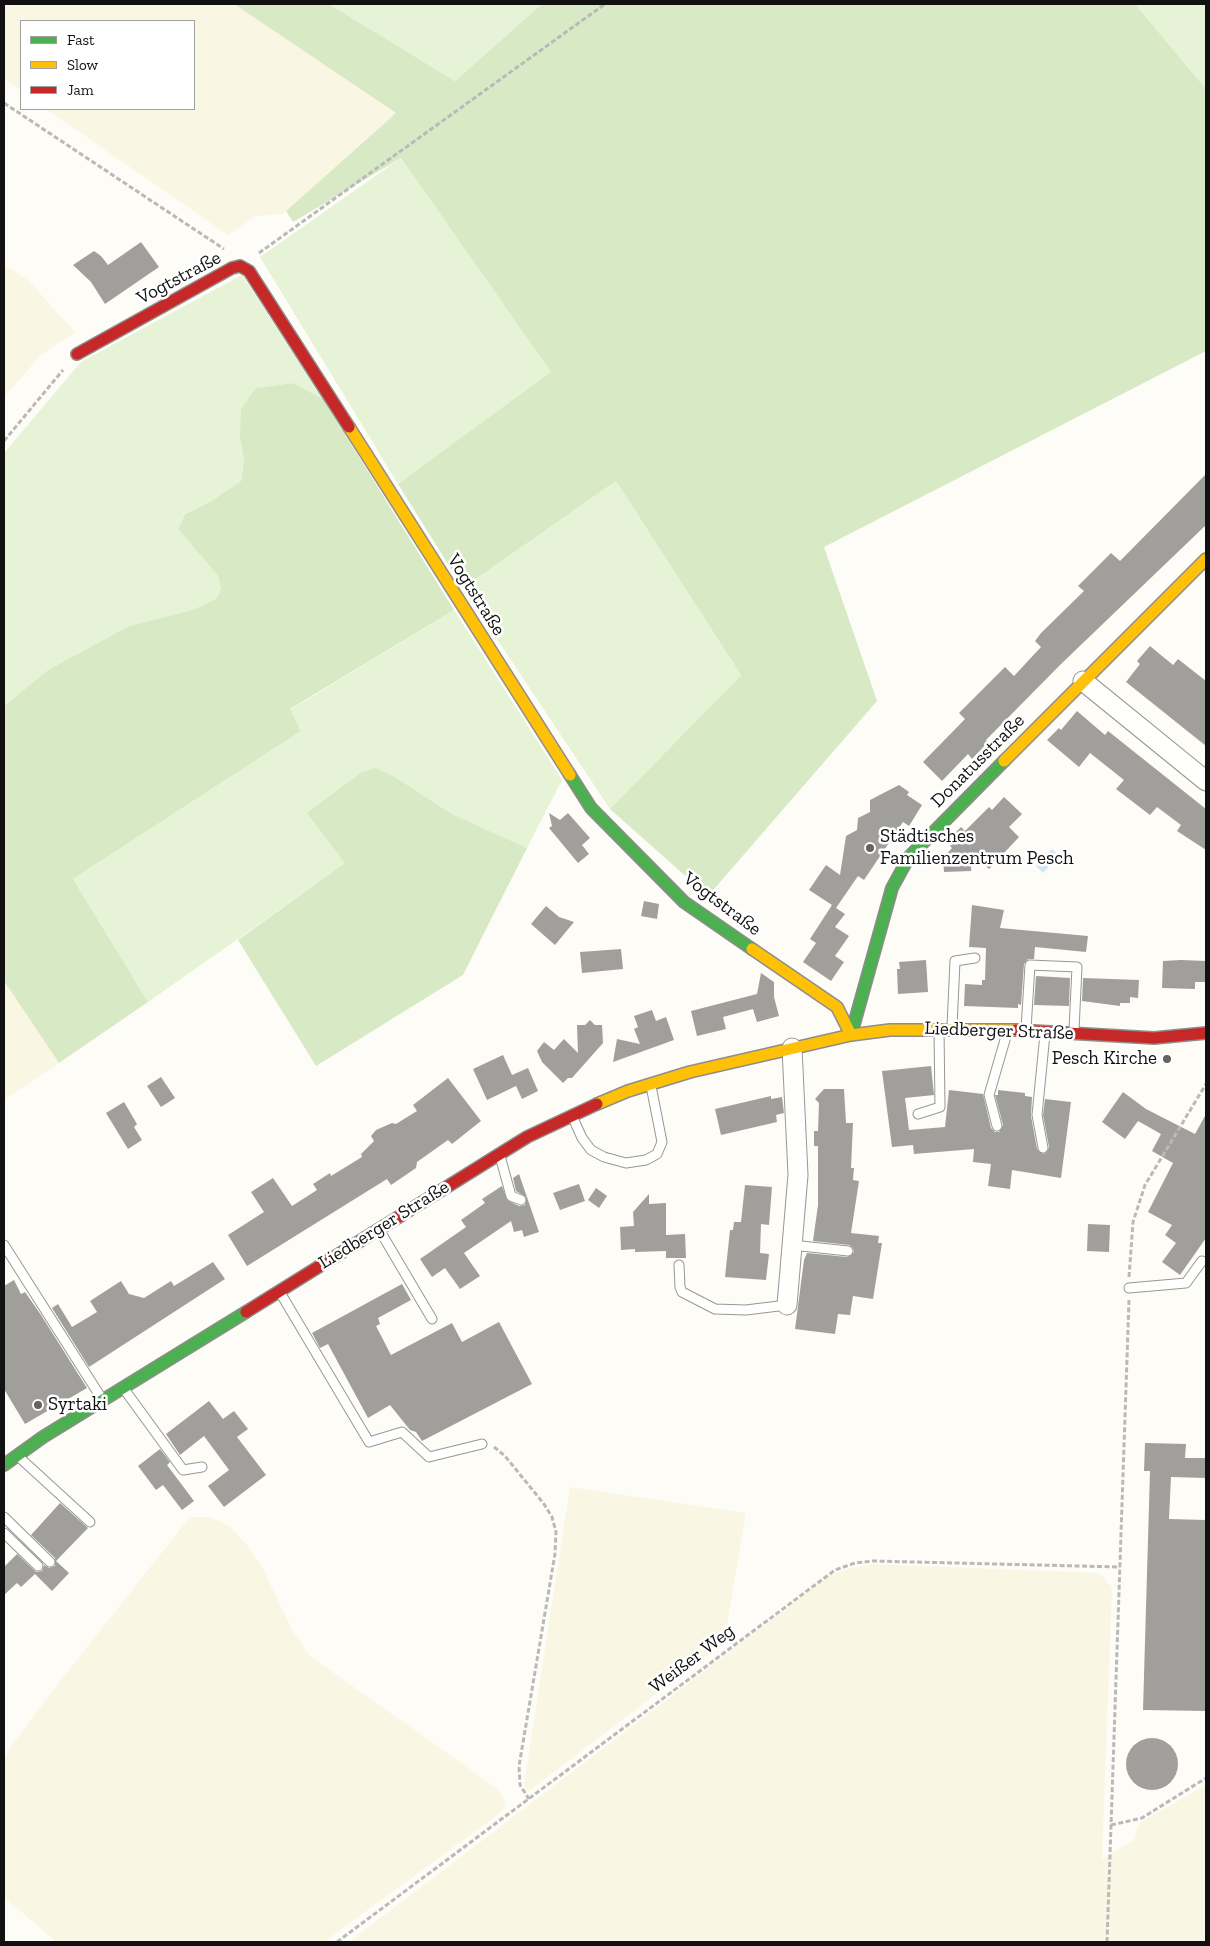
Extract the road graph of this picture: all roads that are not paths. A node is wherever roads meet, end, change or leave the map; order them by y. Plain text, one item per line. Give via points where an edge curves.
1 (77, 354) road end
2 (1206, 559) edge
3 (1083, 681) junction
4 (1206, 781) edge
5 (975, 958) dead end
6 (938, 1028) junction
7 (952, 1028) junction
8 (1009, 1028) junction
9 (1026, 1029) junction
10 (1046, 1031) junction
11 (1074, 1033) junction
12 (1206, 1033) edge
13 (851, 1035) junction
14 (792, 1048) junction
15 (651, 1083) junction
16 (918, 1114) dead end
17 (572, 1115) junction
18 (998, 1126) dead end
19 (1044, 1148) dead end
20 (499, 1154) junction
21 (521, 1200) dead end
22 (378, 1228) junction
23 (4, 1245) edge
24 (792, 1245) junction
25 (848, 1251) dead end
26 (1202, 1261) dead end
27 (679, 1265) dead end
28 (1129, 1288) road end
29 (279, 1291) junction
30 (787, 1306) joint
31 (432, 1319) dead end
32 (123, 1387) junction
33 (102, 1400) junction
34 (482, 1444) road end
35 (17, 1455) junction
36 (4, 1465) edge
37 (202, 1467) dead end
38 (4, 1518) edge
39 (90, 1522) dead end
40 (4, 1533) edge
41 (50, 1562) dead end
42 (38, 1566) dead end

1 - 13 street, Vogtstraße via 226,271 240,266 249,271 591,808 684,902 837,1007
2 - 3 street, Donatusstraße
3 - 4 street
3 - 13 street, Donatusstraße via 916,848 902,866 892,888
5 - 7 lane via 954,961
6 - 7 street, Liedberger Straße
6 - 13 street, Liedberger Straße
6 - 16 lane via 940,1107
7 - 8 street, Liedberger Straße
8 - 9 street, Liedberger Straße
8 - 18 lane via 989,1095
9 - 10 street, Liedberger Straße
9 - 11 lane via 1030,965 1077,967
10 - 11 street, Liedberger Straße
10 - 19 lane via 1037,1115
11 - 12 street, Liedberger Straße via 1154,1038
13 - 14 street, Liedberger Straße
14 - 15 street, Liedberger Straße
14 - 24 street via 798,1160
15 - 17 street, Liedberger Straße
15 - 17 lane via 662,1142 657,1154 646,1160 626,1163 591,1150
17 - 20 street, Liedberger Straße
20 - 21 lane via 510,1196
20 - 22 street, Liedberger Straße
22 - 29 street, Liedberger Straße
22 - 31 lane
23 - 33 lane
24 - 25 lane
24 - 30 street
26 - 28 lane via 1186,1283
27 - 30 lane via 682,1292 715,1309
29 - 32 street, Liedberger Straße
29 - 34 lane via 370,1442 402,1432 429,1456
32 - 33 street, Liedberger Straße
32 - 37 lane via 183,1470
33 - 35 street, Liedberger Straße
35 - 36 street, Liedberger Straße
35 - 39 lane
38 - 41 lane
40 - 42 lane

